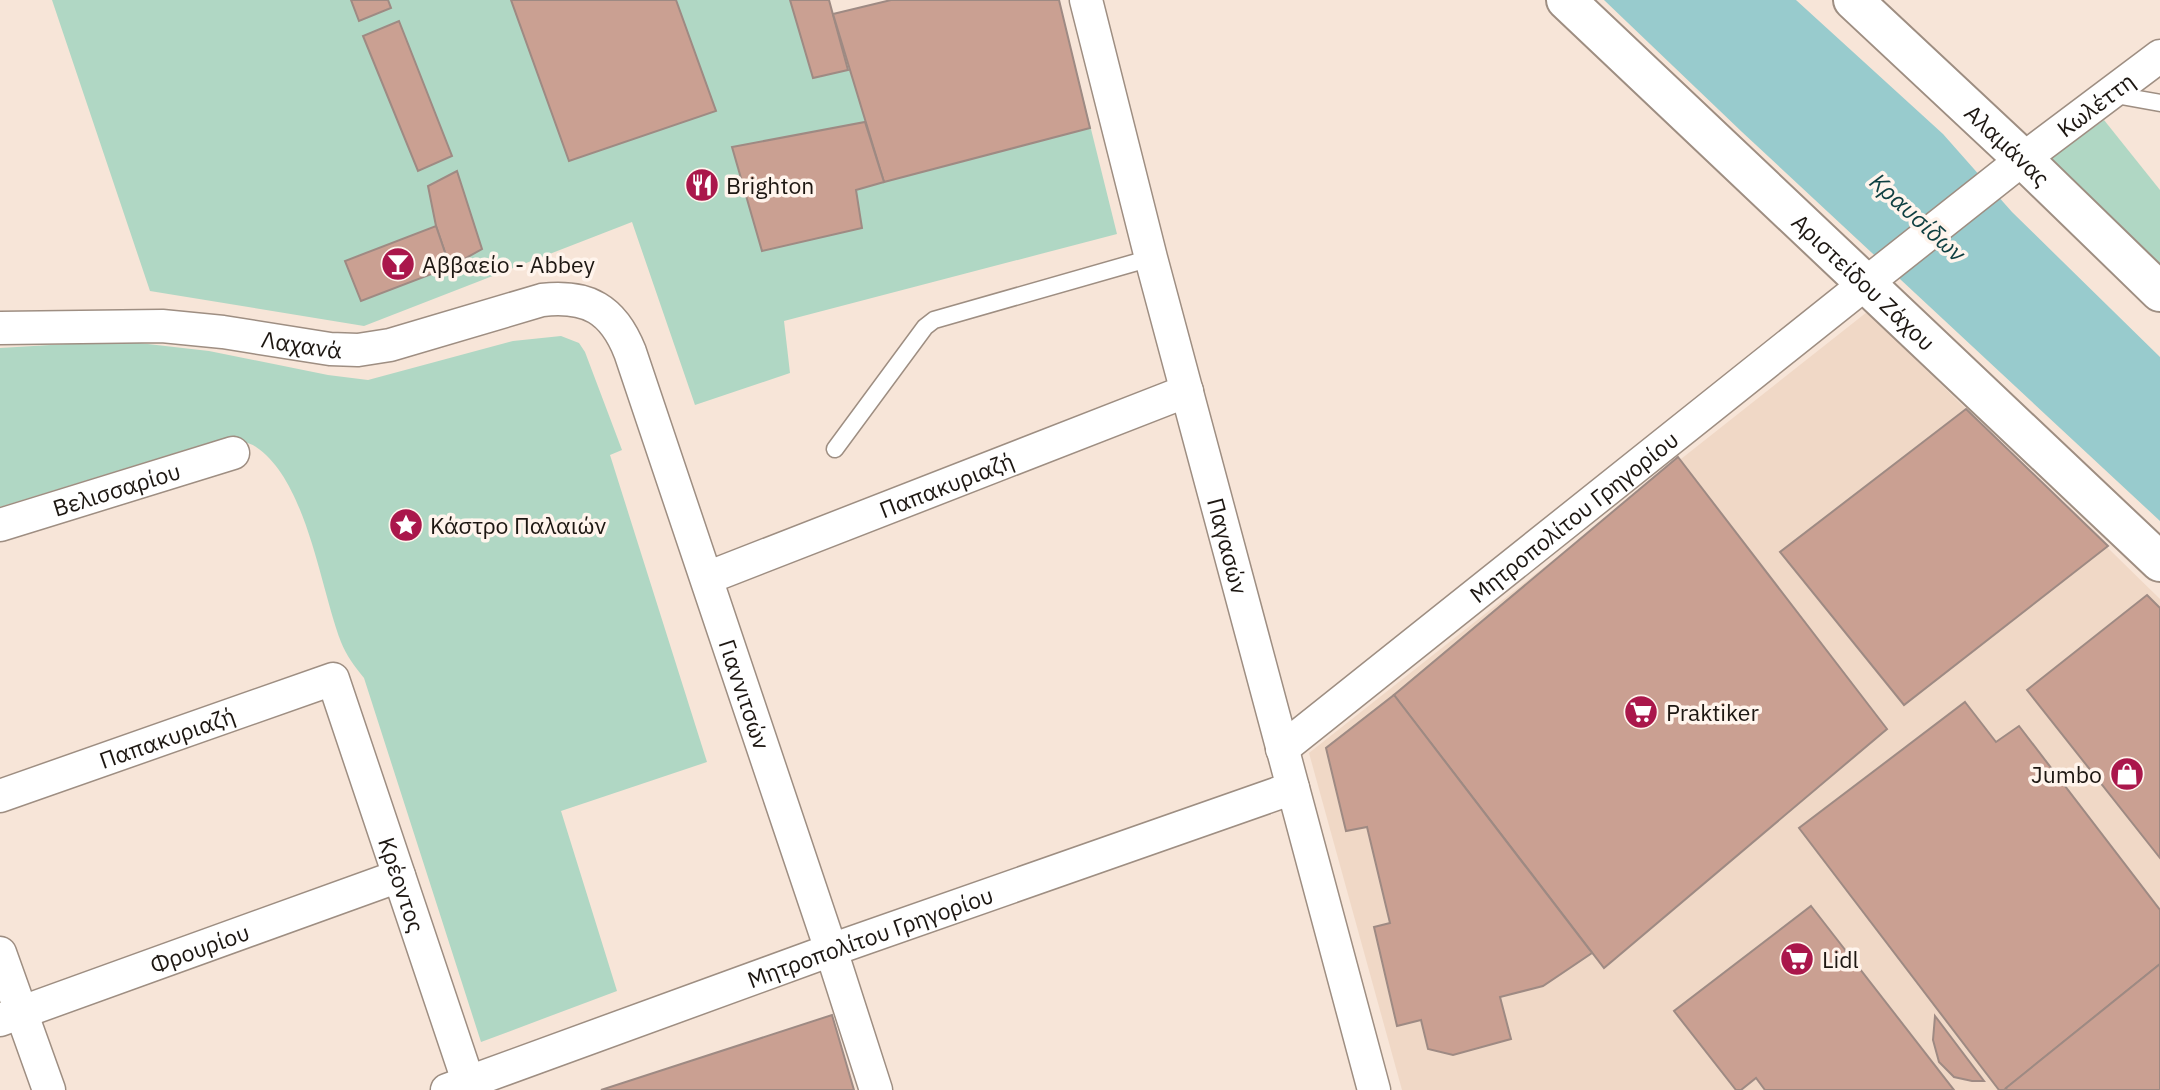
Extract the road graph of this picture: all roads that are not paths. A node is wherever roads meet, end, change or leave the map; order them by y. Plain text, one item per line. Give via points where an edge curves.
1 (1086, 0) edge
2 (1566, 0) edge
3 (1853, 0) edge
4 (2160, 56) edge
5 (2110, 94) junction
6 (2160, 103) edge
7 (2023, 159) junction
8 (1151, 258) junction
9 (1865, 284) junction
10 (2160, 292) edge
11 (596, 307) joint
12 (0, 328) edge
13 (1187, 391) junction
14 (835, 449) dead end
15 (233, 453) dead end
16 (0, 525) edge
17 (2160, 562) edge
18 (707, 578) junction
19 (333, 679) joint
20 (1282, 749) junction
21 (1293, 788) junction
22 (0, 796) edge
23 (399, 876) junction
24 (831, 950) junction
25 (0, 953) edge
26 (11, 1016) edge
27 (462, 1087) edge
28 (49, 1090) edge
29 (876, 1090) edge
30 (1374, 1090) edge

1 - 8 street, Παγασών
2 - 9 street, Αριστείδου Ζάχου
3 - 7 street, Αλαμάνας
4 - 5 street, Κωλέττη
5 - 6 lane
5 - 7 street, Κωλέττη
7 - 9 street, Κωλέττη
7 - 10 street, Αλαμάνας
8 - 13 street, Παγασών
8 - 14 lane via 934,320
9 - 17 street, Αριστείδου Ζάχου
9 - 20 street, Μητροπολίτου Γρηγορίου
11 - 12 street, Λαχανά via 574,299 542,299 390,345 358,350 186,327
11 - 18 street, Γιαννιτσών via 617,325 627,345
13 - 18 street, Παπακυριαζή
13 - 20 street, Παγασών
15 - 16 street, Βελισσαρίου
18 - 24 street, Γιαννιτσών
19 - 22 street, Παπακυριαζή
19 - 23 street, Κρέοντος
20 - 21 street, Παγασών
21 - 24 street, Μητροπολίτου Γρηγορίου
21 - 30 street, Παγασών
23 - 26 street, Φρουρίου
23 - 27 street, Κρέοντος
24 - 27 street, Μητροπολίτου Γρηγορίου
24 - 29 street, Γιαννιτσών
25 - 26 street
26 - 28 street

